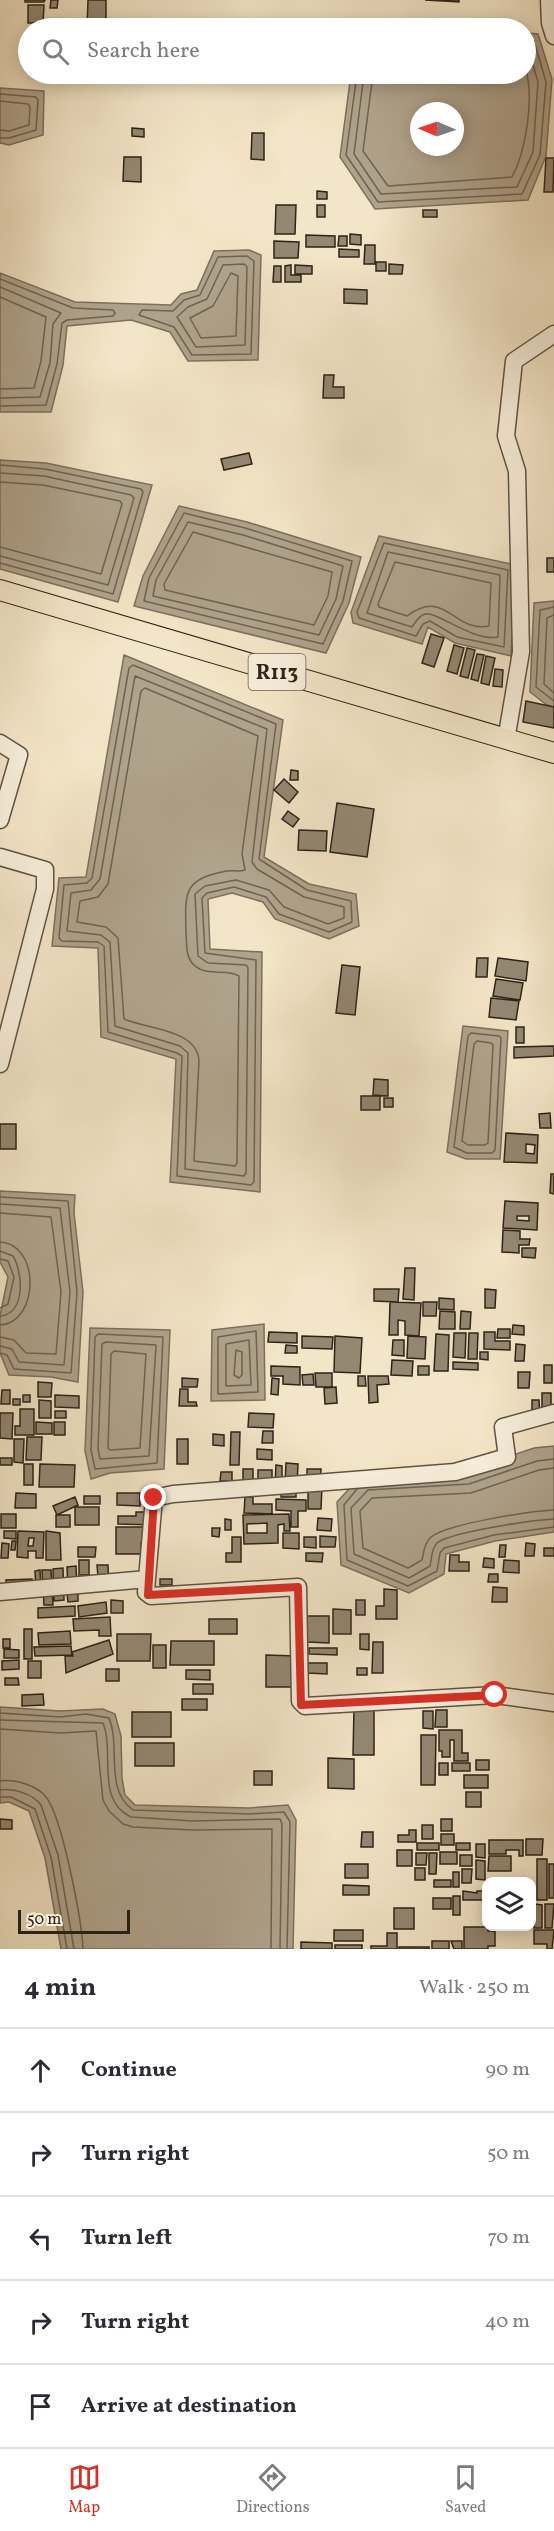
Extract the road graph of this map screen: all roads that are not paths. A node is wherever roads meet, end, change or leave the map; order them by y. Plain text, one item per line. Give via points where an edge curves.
1 (549, 0) edge
2 (554, 36) edge
3 (554, 334) edge
4 (0, 590) edge
5 (506, 740) junction
6 (0, 743) edge
7 (554, 753) edge
8 (0, 820) edge
9 (0, 857) edge
10 (0, 1064) edge
11 (554, 1413) edge
12 (147, 1579) junction
13 (0, 1592) edge
14 (554, 1703) edge

1 - 2 street
3 - 5 street via 514,361 506,436 517,471 521,652
4 - 5 main road, R113
5 - 7 main road, R113
6 - 8 street via 19,755
9 - 10 street via 45,870 45,889
11 - 12 street via 503,1427 507,1457 454,1472 154,1498
12 - 13 street
12 - 14 street via 146,1592 151,1596 298,1587 300,1701 304,1706 495,1695

